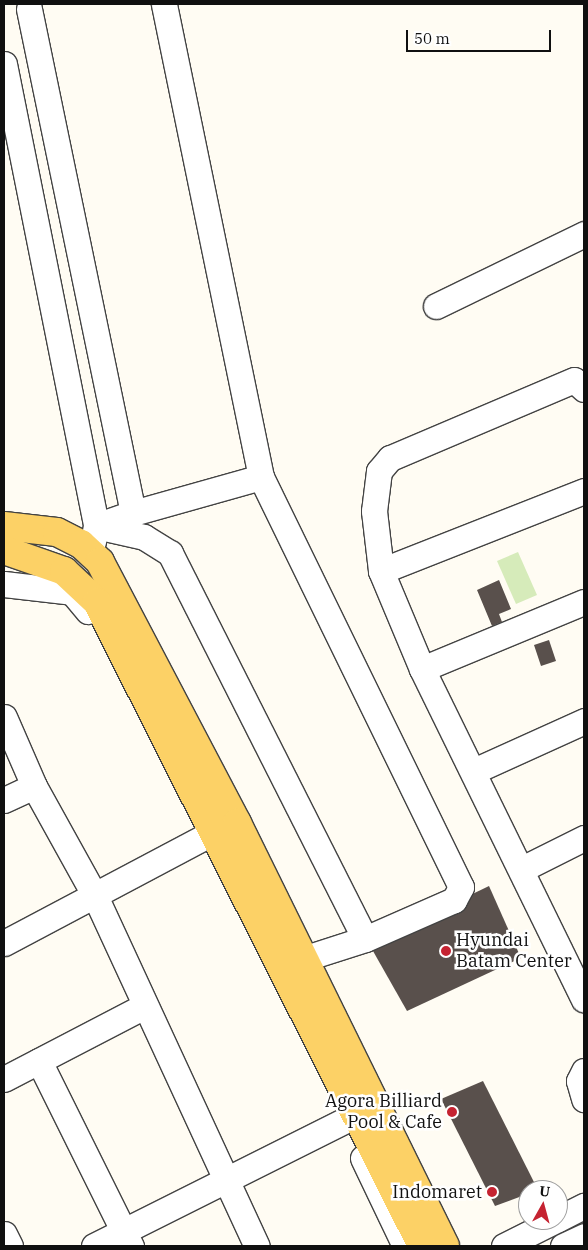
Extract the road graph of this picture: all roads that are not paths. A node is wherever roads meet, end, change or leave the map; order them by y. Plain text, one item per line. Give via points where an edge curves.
1 (164, 4) edge
2 (29, 9) dead end
3 (4, 64) edge
4 (584, 234) edge
5 (436, 306) dead end
6 (584, 389) edge
7 (261, 477) junction
8 (584, 491) edge
9 (133, 513) junction
10 (4, 526) edge
11 (93, 538) junction
12 (4, 550) edge
13 (381, 571) junction
14 (4, 584) edge
15 (584, 602) edge
16 (422, 669) junction
17 (4, 717) edge
18 (584, 721) edge
19 (474, 770) junction
20 (34, 786) junction
21 (4, 800) edge
22 (209, 835) junction
23 (584, 838) edge
24 (522, 870) junction
25 (96, 898) junction
26 (365, 939) junction
27 (4, 943) edge
28 (575, 955) edge
29 (303, 959) junction
30 (584, 999) edge
31 (144, 1006) junction
32 (39, 1061) junction
33 (584, 1071) edge
34 (4, 1079) edge
35 (584, 1098) edge
36 (346, 1120) junction
37 (225, 1180) junction
38 (584, 1206) edge
39 (568, 1214) edge
40 (537, 1230) edge
41 (4, 1234) edge
42 (584, 1236) edge
43 (127, 1239) edge
44 (10, 1246) edge
45 (94, 1246) edge
46 (257, 1246) edge
47 (405, 1246) edge
48 (422, 1246) edge
49 (445, 1246) edge
50 (504, 1246) edge
51 (563, 1246) edge

1 - 7 street
2 - 9 street
3 - 11 street
4 - 5 street
6 - 13 street via 574,380 390,458 379,471 374,511
7 - 9 street
7 - 26 street via 460,880 461,892 454,900
8 - 13 street
9 - 11 street
10 - 11 main road
11 - 26 street via 144,537 170,554
11 - 29 main road via 110,580
12 - 22 main road via 48,563 88,590
13 - 16 street
14 - 22 street via 64,590 83,602
15 - 16 street
16 - 19 street
17 - 20 street
18 - 19 street
19 - 24 street
20 - 21 street
20 - 25 street
22 - 25 street
22 - 36 street
22 - 48 main road
23 - 24 street
24 - 28 street
25 - 27 street
25 - 31 street
26 - 29 street
28 - 30 street
29 - 49 main road
31 - 32 street
31 - 37 street
32 - 34 street
32 - 43 street
33 - 35 street via 578,1081
36 - 37 street
36 - 47 street
37 - 43 street
37 - 46 street
38 - 39 street
40 - 50 street
41 - 44 street
42 - 51 street
43 - 45 street

